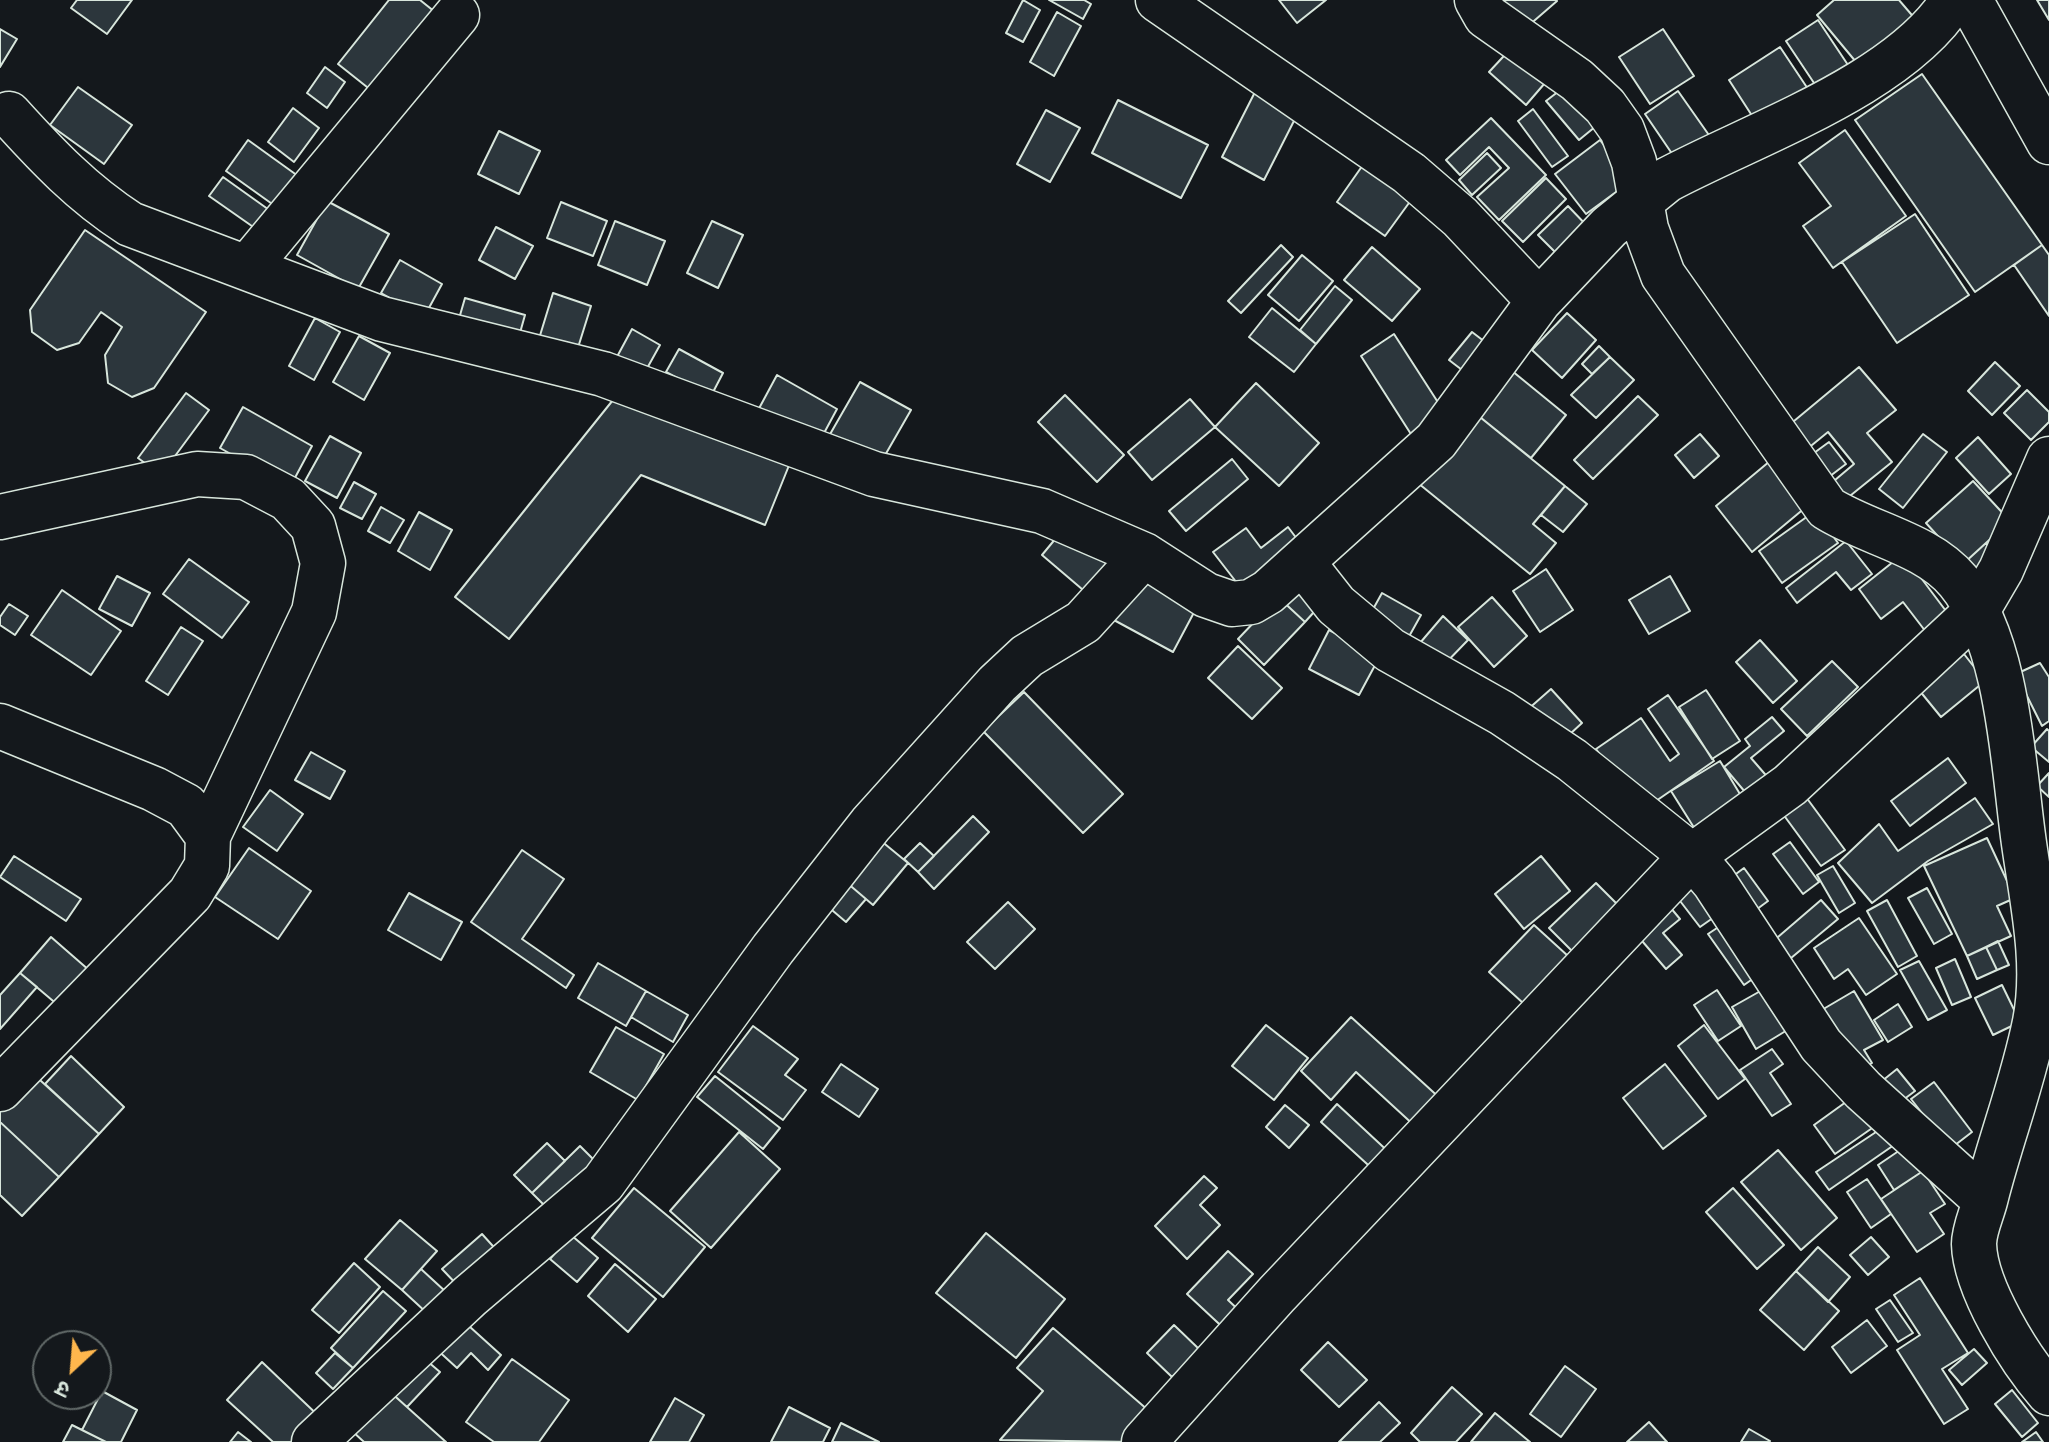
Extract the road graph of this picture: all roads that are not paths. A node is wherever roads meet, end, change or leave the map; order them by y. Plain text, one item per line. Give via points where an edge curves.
1 (1158, 0) edge
2 (1477, 0) edge
3 (1953, 0) edge
4 (1970, 0) edge
5 (457, 15) dead end
6 (9, 114) dead end
7 (2049, 142) edge
8 (1642, 199) junction
9 (247, 268) junction
10 (1539, 301) junction
11 (2045, 483) edge
12 (0, 517) edge
13 (1144, 555) junction
14 (1303, 563) junction
15 (1977, 611) junction
16 (0, 726) edge
17 (208, 836) junction
18 (1692, 856) junction
19 (0, 1089) edge
20 (1985, 1200) junction
21 (2049, 1393) edge
22 (314, 1442) edge
23 (1144, 1442) edge

1 - 10 street via 1409,173 1460,217
2 - 8 street via 1486,16 1605,106 1622,130
3 - 8 street via 1940,20 1877,72 1667,180
4 - 7 street
5 - 9 street
6 - 9 street via 62,172 130,224
8 - 10 street
8 - 15 street via 1646,229 1663,275 1827,508 1933,561 1957,580
9 - 13 street via 382,319 603,374 874,474 1042,511
10 - 14 street via 1436,441
11 - 15 street
12 - 17 street via 197,474 246,477 288,499 313,526 323,563 314,612
13 - 14 street via 1206,595 1232,604 1251,602
13 - 22 street via 1083,622 1027,656 997,684 871,824 603,1183 470,1296
14 - 18 street via 1336,605 1390,650 1502,713 1572,760
15 - 18 street via 1790,785
15 - 20 street via 2007,713 2040,962 2036,1018 2021,1087
16 - 17 street via 154,789 186,806
17 - 19 street via 207,866 190,894
18 - 20 street via 1821,1045
18 - 23 street
20 - 21 street via 1974,1243 1993,1309

